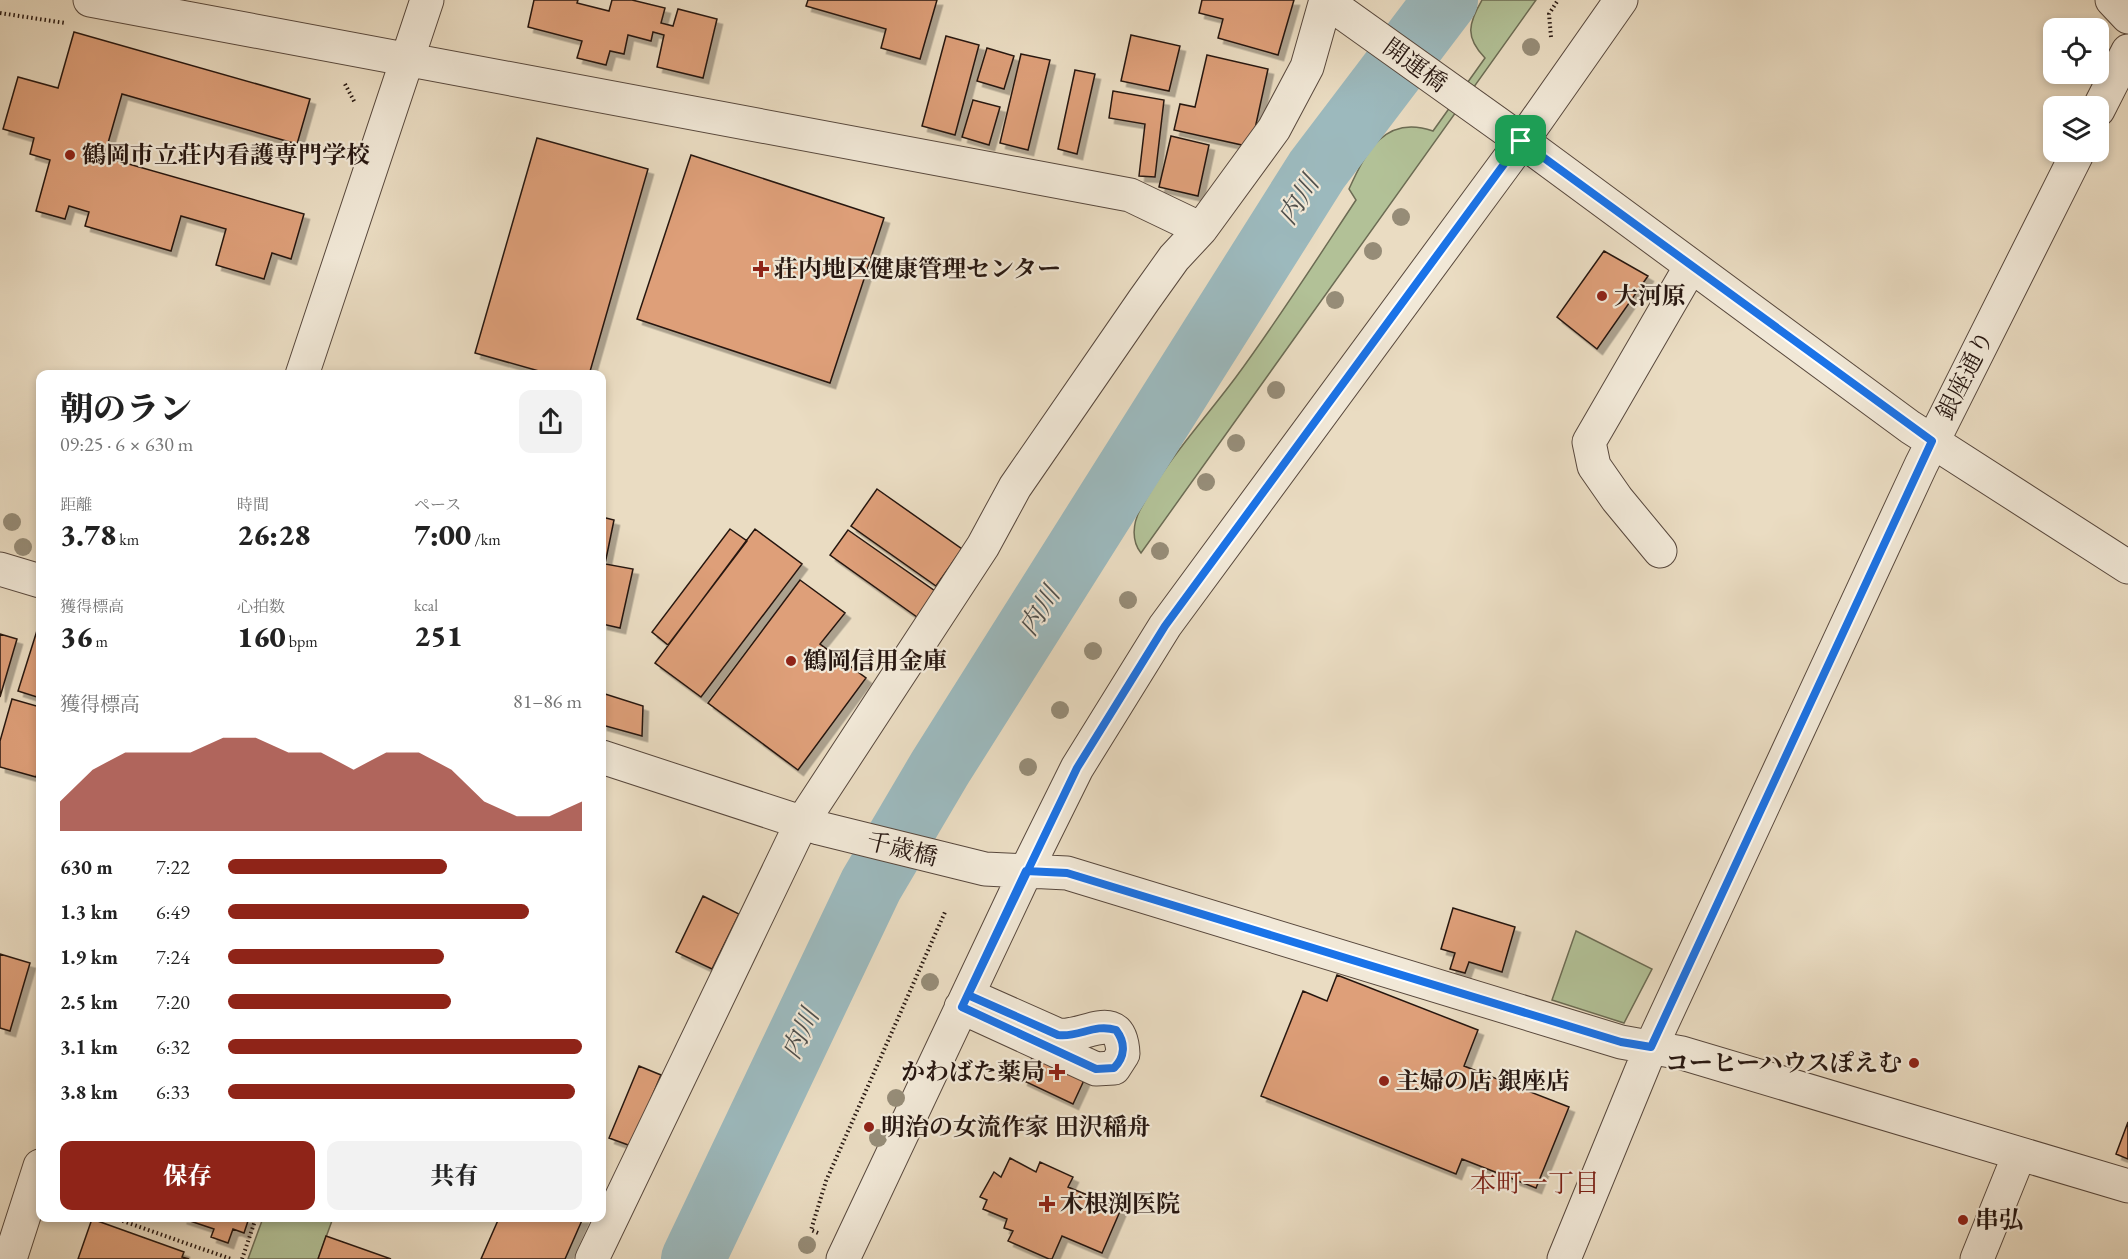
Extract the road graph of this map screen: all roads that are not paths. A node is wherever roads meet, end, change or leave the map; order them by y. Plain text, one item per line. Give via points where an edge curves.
1 (90, 0) edge
2 (427, 0) edge
3 (1621, 0) edge
4 (2112, 0) edge
5 (1326, 1) edge
6 (158, 6) edge
7 (2128, 17) edge
8 (2128, 51) edge
9 (407, 61) junction
10 (2105, 96) edge
11 (1521, 141) junction
12 (2073, 162) edge
13 (1201, 229) junction
14 (1691, 266) junction
15 (304, 370) edge
16 (1932, 441) junction
17 (1660, 551) dead end
18 (2128, 567) edge
19 (0, 569) edge
20 (36, 580) edge
21 (606, 758) edge
22 (810, 826) junction
23 (1026, 871) junction
24 (1651, 1047) junction
25 (2019, 1155) junction
26 (36, 1178) edge
27 (2128, 1186) edge
28 (10, 1259) edge
29 (592, 1259) edge
30 (843, 1259) edge
31 (1564, 1259) edge
32 (1977, 1259) edge

1 - 6 street
2 - 9 street
3 - 11 street
4 - 7 street
5 - 11 street, 開運橋
5 - 13 street via 1307,67 1274,129
6 - 9 street
8 - 10 street
9 - 13 street via 1130,195
9 - 15 street
11 - 14 street, 開運橋
11 - 23 street via 1165,626 1077,768
12 - 16 street, 銀座通り
13 - 22 street via 1174,258 1015,487 983,546
14 - 16 street, 開運橋
14 - 17 street via 1589,441 1594,466
16 - 18 street, 開運橋
16 - 24 street, 銀座通り
19 - 20 street
21 - 22 street, 千歳橋
22 - 23 street, 千歳橋 via 985,869
22 - 29 street
23 - 24 street, 千歳橋 via 1067,873 1621,1042
23 - 30 street
24 - 25 street, 千歳橋
24 - 31 street, 銀座通り
25 - 27 street, 千歳橋
25 - 32 street
26 - 28 street

